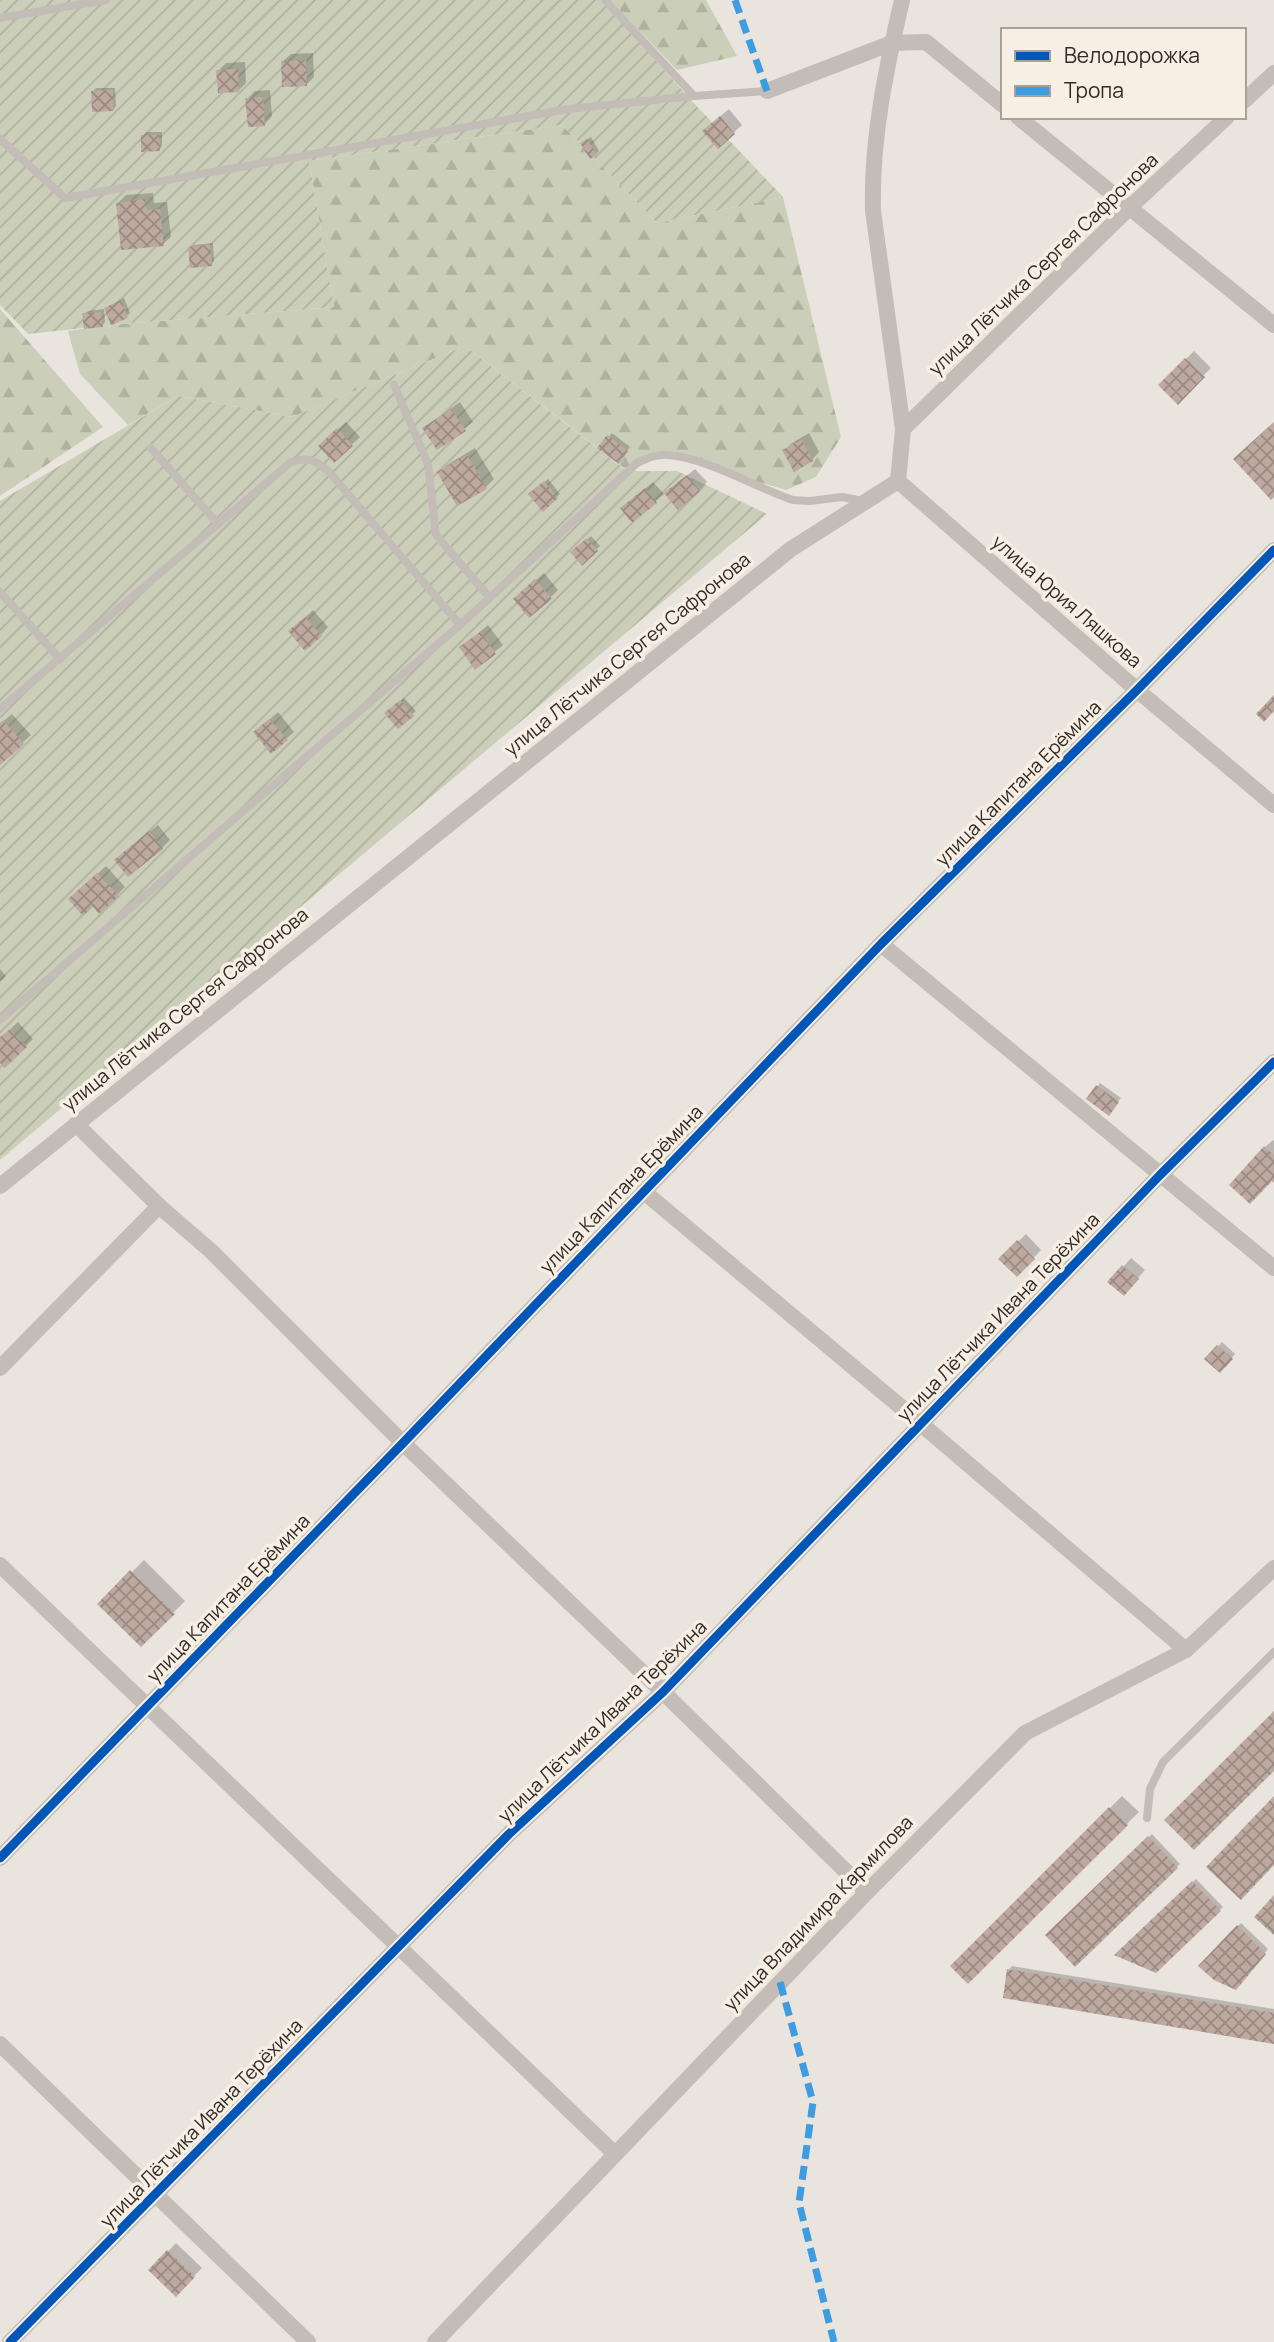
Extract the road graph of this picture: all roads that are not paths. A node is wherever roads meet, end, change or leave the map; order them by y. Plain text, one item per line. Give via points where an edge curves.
1 (106, 0) edge
2 (605, 0) edge
3 (902, 0) edge
4 (0, 18) edge
5 (892, 43) junction
6 (1274, 73) edge
7 (767, 91) joint
8 (694, 96) junction
9 (1246, 99) edge
10 (1001, 103) edge
11 (1020, 119) edge
12 (1225, 119) edge
13 (0, 139) edge
14 (1130, 207) junction
15 (1274, 325) edge
16 (394, 385) dead end
17 (903, 429) junction
18 (151, 448) dead end
19 (898, 481) junction
20 (866, 502) junction
21 (218, 524) junction
22 (1274, 550) edge
23 (0, 592) edge
24 (490, 598) junction
25 (460, 625) junction
26 (60, 659) junction
27 (1137, 690) junction
28 (0, 709) edge
29 (1274, 805) edge
30 (881, 944) junction
31 (0, 1020) edge
32 (1274, 1062) edge
33 (76, 1124) junction
34 (1160, 1175) junction
35 (0, 1186) edge
36 (643, 1191) junction
37 (159, 1206) junction
38 (1274, 1269) edge
39 (0, 1368) edge
40 (920, 1423) junction
41 (403, 1443) junction
42 (0, 1565) edge
43 (1274, 1568) edge
44 (1185, 1650) junction
45 (1274, 1652) edge
46 (663, 1692) junction
47 (148, 1706) junction
48 (1147, 1818) dead end
49 (0, 1858) edge
50 (867, 1892) junction
51 (398, 1946) junction
52 (0, 2044) edge
53 (615, 2154) junction
54 (155, 2194) junction
55 (10, 2342) edge
56 (308, 2342) edge
57 (435, 2342) edge

1 - 4 lane
2 - 8 lane
3 - 5 street
5 - 7 street
5 - 10 street via 926,43
5 - 17 street via 872,179
6 - 9 street
7 - 8 lane
8 - 13 lane via 568,109 65,198
11 - 14 street
12 - 14 street, улица Лётчика Сергея Сафронова
14 - 15 street
14 - 17 street, улица Лётчика Сергея Сафронова
16 - 24 lane via 428,464 436,536
17 - 19 street
18 - 21 lane
19 - 20 street, улица Лётчика Сергея Сафронова
19 - 27 street, улица Юрия Ляшкова
20 - 24 lane via 842,497 793,500 689,458 653,455 637,463
20 - 33 street, улица Лётчика Сергея Сафронова via 791,549
21 - 25 lane via 291,462 316,460
21 - 26 lane
22 - 27 street, улица Капитана Ерёмина
23 - 26 lane
24 - 25 lane
25 - 31 lane
26 - 28 lane
27 - 29 street, улица Юрия Ляшкова
27 - 30 street, улица Капитана Ерёмина
30 - 34 street
30 - 36 street, улица Капитана Ерёмина
32 - 34 street, улица Лётчика Ивана Терёхина
33 - 35 street, улица Лётчика Сергея Сафронова
33 - 37 street
34 - 38 street
34 - 40 street, улица Лётчика Ивана Терёхина
36 - 40 street
36 - 41 street, улица Капитана Ерёмина
37 - 39 street
37 - 41 street via 211,1251
40 - 44 street
40 - 46 street, улица Лётчика Ивана Терёхина
41 - 46 street
41 - 47 street, улица Капитана Ерёмина
42 - 47 street
43 - 44 street, улица Владимира Кармилова
44 - 50 street, улица Владимира Кармилова via 1025,1734
45 - 48 lane via 1163,1762 1150,1789
46 - 50 street
46 - 51 street, улица Лётчика Ивана Терёхина
47 - 49 street, улица Капитана Ерёмина
47 - 51 street
50 - 53 street, улица Владимира Кармилова
51 - 53 street
51 - 54 street, улица Лётчика Ивана Терёхина
52 - 54 street
53 - 57 street, улица Владимира Кармилова
54 - 55 street, улица Лётчика Ивана Терёхина
54 - 56 street

